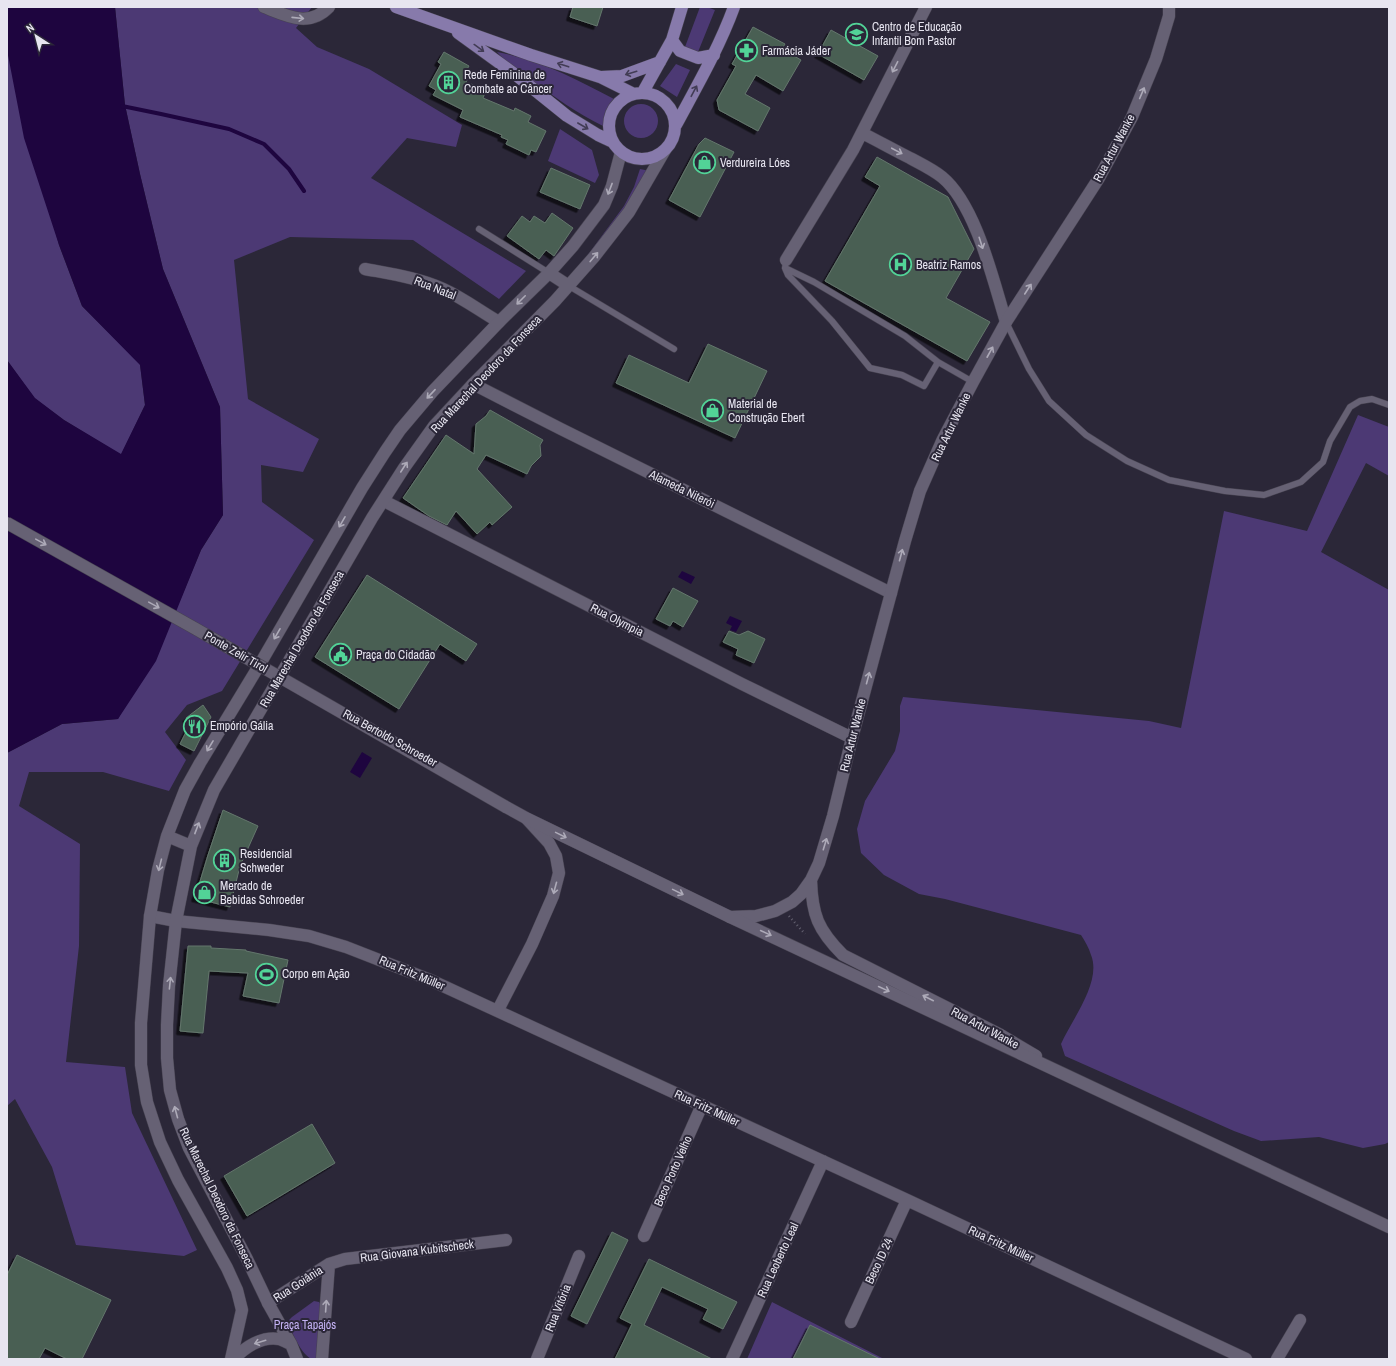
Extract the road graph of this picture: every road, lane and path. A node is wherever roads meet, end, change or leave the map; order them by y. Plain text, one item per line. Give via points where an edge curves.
1 (264, 7) edge
2 (329, 7) edge
3 (396, 7) edge
4 (682, 7) edge
5 (734, 7) edge
6 (926, 7) edge
7 (1169, 7) edge
8 (447, 25) junction
9 (672, 40) junction
10 (714, 55) junction
11 (660, 62) junction
12 (600, 77) junction
13 (637, 93) junction
14 (676, 125) junction
15 (862, 133) junction
16 (612, 142) junction
17 (665, 150) junction
18 (621, 152) junction
19 (479, 229) dead end
20 (786, 264) junction
21 (365, 269) dead end
22 (549, 273) junction
23 (569, 286) junction
24 (499, 322) junction
25 (1006, 322) junction
26 (674, 349) dead end
27 (938, 362) junction
28 (973, 382) junction
29 (473, 384) junction
30 (1389, 405) edge
31 (384, 500) junction
32 (7, 522) edge
33 (891, 593) junction
34 (280, 676) junction
35 (852, 738) junction
36 (502, 803) junction
37 (526, 818) junction
38 (167, 836) junction
39 (191, 846) junction
40 (811, 880) junction
41 (781, 908) junction
42 (150, 916) junction
43 (730, 917) junction
44 (816, 920) junction
45 (176, 922) junction
46 (805, 934) junction
47 (796, 948) junction
48 (498, 1010) junction
49 (1073, 1077) junction
50 (702, 1105) junction
51 (823, 1161) junction
52 (907, 1200) junction
53 (1389, 1227) edge
54 (644, 1236) dead end
55 (506, 1240) dead end
56 (579, 1256) dead end
57 (329, 1264) junction
58 (268, 1303) junction
59 (1300, 1320) dead end
60 (851, 1322) dead end
61 (291, 1344) junction
62 (231, 1359) edge
63 (234, 1359) edge
64 (297, 1359) edge
65 (322, 1359) edge
66 (536, 1359) edge
67 (732, 1359) edge
68 (1246, 1359) edge
69 (1277, 1359) edge

1 -> 2 street via 290,17 309,19 324,13
3 - 8 main road
4 - 9 main road
5 - 10 main road
6 -> 15 street
25 -> 7 street, Rua Artur Wanke via 1099,178 1132,117 1156,59
12 -> 8 main road
8 -> 16 main road via 567,116
9 - 10 main road via 680,51 698,58
9 - 11 main road
14 -> 10 main road
11 -> 12 main road via 622,76
11 - 13 main road
12 - 13 main road
13 - 14 main road via 653,94 662,98 670,106
13 - 16 main road via 619,101 611,113 609,128
14 - 17 main road via 674,139
15 - 20 street
15 -> 25 street via 926,167 941,176 952,187 978,235
16 - 18 main road
17 - 18 main road via 655,157 643,159 632,158
23 -> 17 street, Rua Marechal Deodoro da Fonseca via 628,212
18 -> 22 street, Rua Marechal Deodoro da Fonseca via 604,205
19 - 22 lane
20 - 27 lane via 905,336
20 - 27 lane via 788,275 832,321 870,368 902,375 924,386
21 - 24 street, Rua Natal via 416,279 442,289
22 - 23 street
22 -> 24 street, Rua Marechal Deodoro da Fonseca
23 - 26 lane
23 - 29 street, Rua Marechal Deodoro da Fonseca
24 -> 38 street, Rua Marechal Deodoro da Fonseca via 419,406 381,458 196,770 185,790
28 -> 25 street, Rua Artur Wanke
25 - 30 lane via 1049,402 1086,435 1127,461 1169,480 1225,491 1264,495 1301,482 1323,462 1330,441 1350,407 1360,401 1372,399
27 - 28 lane
33 -> 28 street, Rua Artur Wanke via 920,491
31 -> 29 street, Rua Marechal Deodoro da Fonseca via 431,430
29 - 33 street, Alameda Niterói
31 - 34 street, Rua Marechal Deodoro da Fonseca
31 - 35 street, Rua Olympia
32 -> 36 street, Ponte Zelir Tirol, bridge
35 -> 33 street, Rua Artur Wanke
34 - 36 street, Rua Bertoldo Schroeder
39 -> 34 street, Rua Marechal Deodoro da Fonseca via 214,790
40 -> 35 street, Rua Artur Wanke via 819,863 833,816
36 - 37 street
37 -> 43 street
37 -> 48 street via 549,843 556,856 559,873 553,896 532,944
38 - 39 street
38 -> 42 street, Rua Marechal Deodoro da Fonseca
39 - 45 street, Rua Marechal Deodoro da Fonseca
40 - 41 street, Rua Artur Wanke via 801,894
40 - 44 street, Rua Artur Wanke
41 - 43 street, Rua Artur Wanke via 756,916
41 - 46 path
42 - 45 street, Rua Fritz Müller
42 - 62 street, Rua Marechal Deodoro da Fonseca via 140,1065 147,1102 160,1142 237,1290 242,1310
43 -> 47 street
44 - 46 path
49 -> 44 street, Rua Artur Wanke via 999,1034 843,955 830,942
45 - 48 street, Rua Fritz Müller via 309,936 383,961
58 -> 45 street, Rua Marechal Deodoro da Fonseca via 248,1259 189,1148 170,1090 167,1025
46 - 47 path
47 -> 49 street
48 - 50 street, Rua Fritz Müller
49 - 53 street
50 - 51 street, Rua Fritz Müller
50 - 54 street, Beco Porto Velho
51 - 52 street, Rua Fritz Müller
51 - 67 street, Rua Leoberto Leal
52 - 60 street, Beco ID 24
52 - 68 street, Rua Fritz Müller
55 - 57 street, Rua Giovana Kubitscheck via 345,1259
56 - 66 street, Rua Vitória
57 - 58 street, Rua Goiânia
65 -> 57 street, Rua Goiânia
58 - 61 street, Rua Marechal Deodoro da Fonseca
59 - 69 street
61 -> 63 street via 280,1339 269,1339 245,1348
61 - 64 street, Rua Marechal Deodoro da Fonseca

